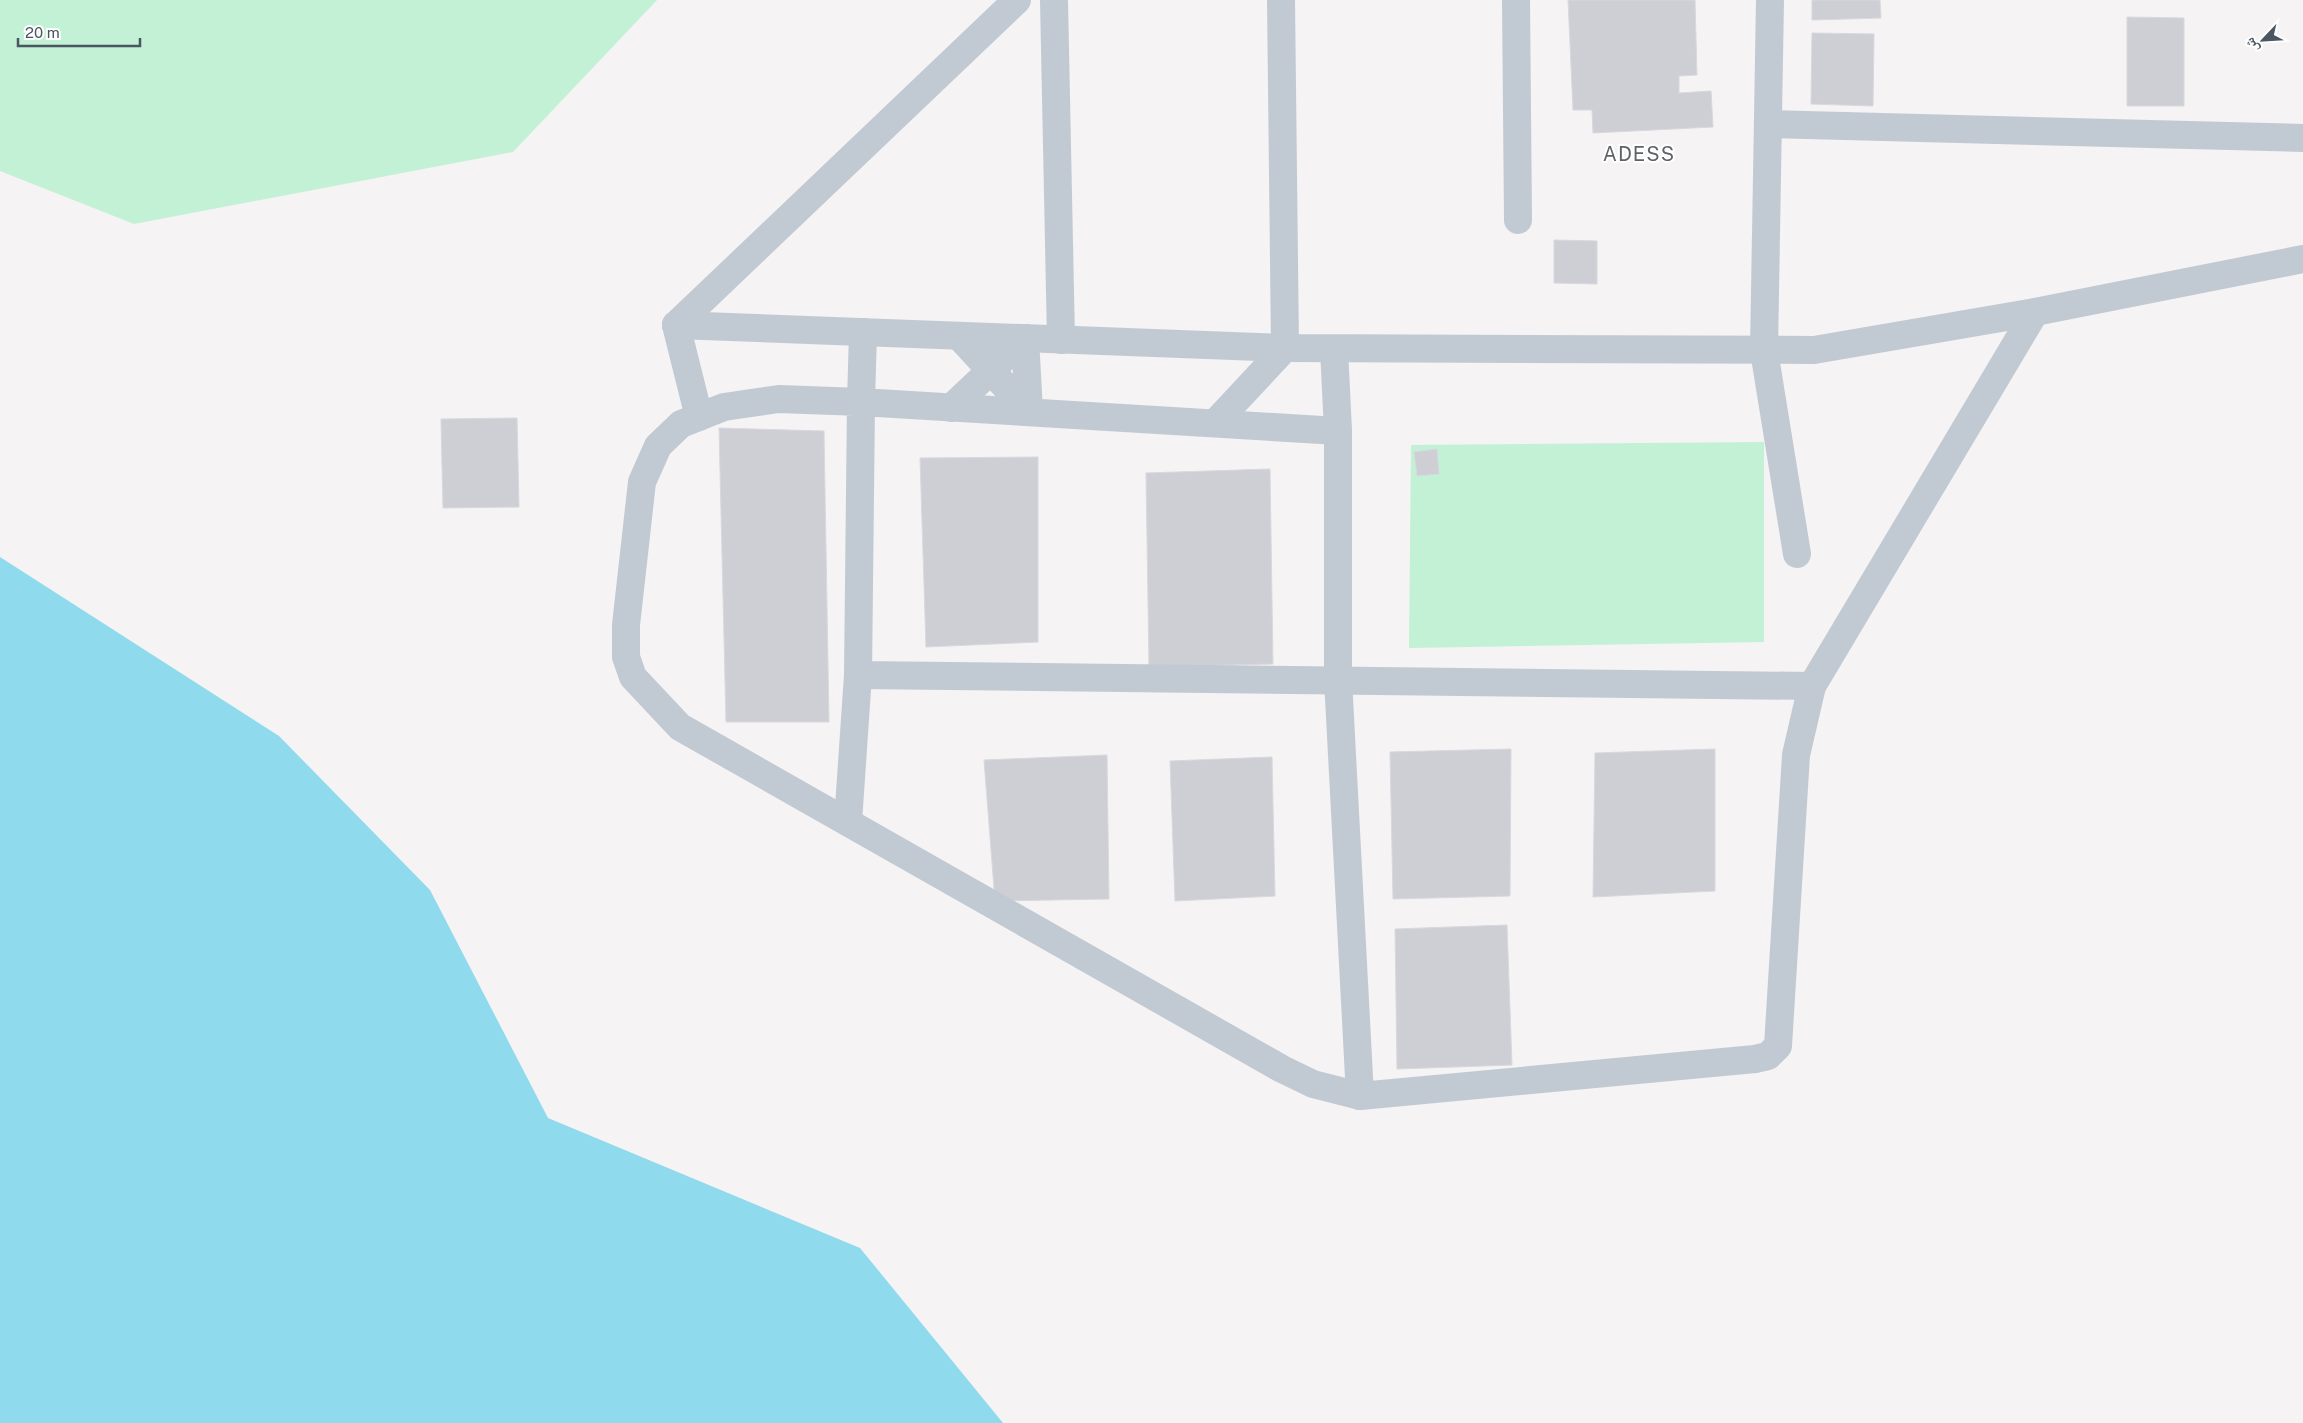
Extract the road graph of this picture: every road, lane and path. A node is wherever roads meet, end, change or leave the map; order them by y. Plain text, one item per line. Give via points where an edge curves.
1 (1017, 0) edge
2 (1054, 0) edge
3 (1281, 0) edge
4 (1516, 0) edge
5 (1770, 0) edge
6 (1768, 124) junction
7 (2303, 138) edge
8 (1518, 220) dead end
9 (2303, 259) edge
10 (2035, 312) junction
11 (676, 325) junction
12 (863, 332) junction
13 (959, 336) junction
14 (1025, 338) junction
15 (1061, 340) junction
16 (1285, 348) junction
17 (1334, 349) junction
18 (1764, 351) junction
19 (991, 371) junction
20 (861, 402) junction
21 (951, 408) junction
22 (1028, 412) junction
23 (699, 417) junction
24 (1215, 423) junction
25 (1338, 431) junction
26 (1797, 554) dead end
27 (858, 675) junction
28 (1338, 679) junction
29 (1812, 686) junction
30 (848, 822) junction
31 (1360, 1096) junction

1 - 11 street
2 - 15 street
3 - 16 street
4 - 8 street
5 - 6 street
6 - 7 street
6 - 18 street
9 - 10 street
10 - 18 street via 1814,350
10 - 29 street
11 - 12 street
11 - 23 street
12 - 13 street
12 - 20 street
13 - 14 street
13 - 19 street
14 - 15 street
14 - 19 street
14 - 22 street
15 - 16 street
16 - 17 street
16 - 24 street
17 - 18 street
17 - 25 street
18 - 26 street
19 - 21 street
19 - 22 street
20 - 21 street
20 - 23 street via 779,400 724,407
20 - 27 street
21 - 22 street
22 - 24 street
23 - 30 street via 681,424 658,446 642,482 626,625 626,657 633,677 680,727
24 - 25 street
25 - 28 street
27 - 28 street
27 - 30 street
28 - 29 street
28 - 31 street
29 - 31 street via 1796,755 1778,1046 1773,1052 1755,1059
30 - 31 street via 1282,1069 1313,1084

